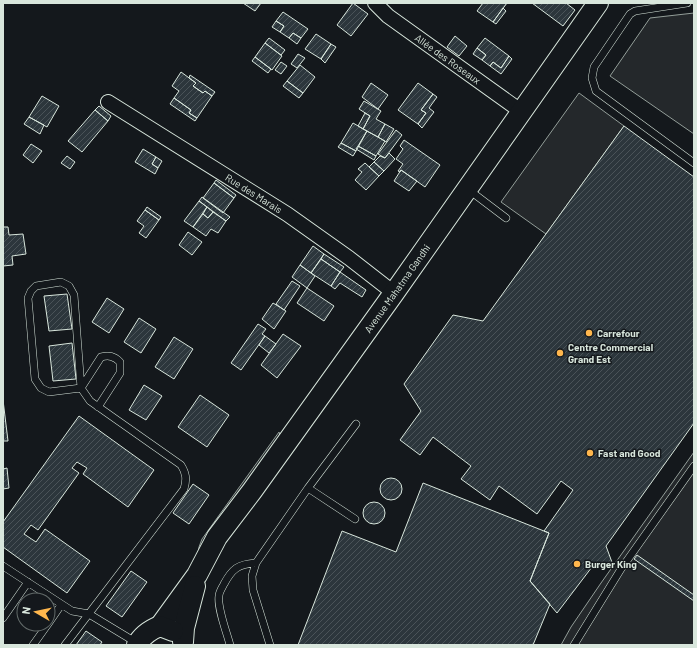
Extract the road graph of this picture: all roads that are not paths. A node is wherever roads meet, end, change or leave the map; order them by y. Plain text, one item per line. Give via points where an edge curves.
1 (375, 3) edge
2 (598, 3) edge
3 (687, 3) edge
4 (652, 5) edge
5 (108, 102) dead end
6 (522, 112) junction
7 (694, 163) edge
8 (467, 189) junction
9 (506, 218) dead end
10 (394, 293) junction
11 (80, 388) junction
12 (98, 407) junction
13 (356, 424) dead end
14 (694, 466) edge
15 (308, 488) junction
16 (355, 519) dead end
17 (256, 563) junction
18 (3, 566) edge
19 (197, 575) junction
20 (28, 582) junction
21 (62, 605) junction
22 (56, 613) edge
23 (88, 614) junction
24 (3, 618) edge
25 (160, 626) junction
26 (42, 632) edge
27 (137, 644) edge
28 (183, 644) edge
29 (33, 645) edge
30 (65, 645) edge
31 (230, 645) edge
32 (270, 645) edge
33 (574, 645) edge

1 - 6 street, Allée des Roseaux via 388,16
2 - 6 main road, Avenue Mahatma Gandhi
3 - 4 lane
4 - 7 lane via 630,14 594,67 592,78 596,90
5 - 10 street, Rue des Marais via 287,214
6 - 8 main road, Avenue Mahatma Gandhi
8 - 9 lane
8 - 10 main road, Avenue Mahatma Gandhi
10 - 19 main road, Avenue Mahatma Gandhi via 218,537
11 - 11 lane via 74,295 69,286 61,282 36,286 28,298 35,379 41,388 49,392
11 - 12 lane
11 - 12 lane via 101,357 111,356 120,362 120,373
12 - 23 lane via 181,465 187,481 184,489
13 - 15 lane
14 - 33 lane via 621,569
15 - 16 lane
15 - 17 lane
17 - 31 lane via 236,567 218,596
17 - 32 lane via 252,576 253,590
18 - 20 lane
19 - 25 main road, Avenue Mahatma Gandhi
19 - 28 main road, Avenue Mahatma Gandhi via 184,628
20 - 21 lane
20 - 24 lane
21 - 22 lane
21 - 23 lane via 72,611
23 - 27 lane
23 - 30 lane
25 - 27 main road via 145,634
25 - 28 main road via 175,632
26 - 29 lane

